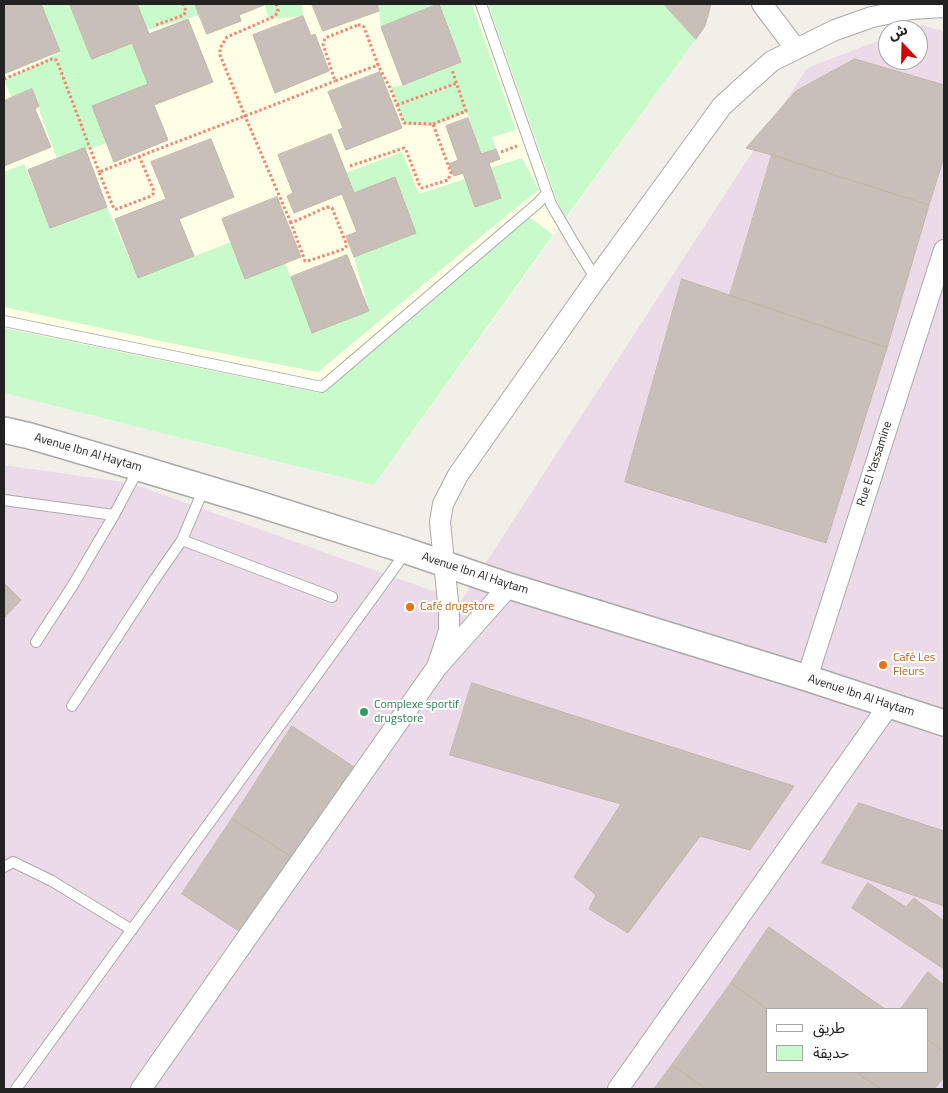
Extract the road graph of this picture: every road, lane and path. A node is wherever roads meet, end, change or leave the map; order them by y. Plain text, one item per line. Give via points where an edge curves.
1 (183, 4) edge
2 (276, 4) edge
3 (481, 4) edge
4 (762, 4) edge
5 (944, 6) edge
6 (156, 25) dead end
7 (796, 49) junction
8 (378, 65) junction
9 (452, 70) dead end
10 (4, 79) edge
11 (336, 81) junction
12 (456, 84) junction
13 (398, 106) junction
14 (244, 116) junction
15 (433, 124) junction
16 (139, 156) junction
17 (350, 166) dead end
18 (99, 172) junction
19 (547, 193) junction
20 (291, 223) junction
21 (944, 250) edge
22 (596, 279) junction
23 (4, 321) edge
24 (4, 430) edge
25 (139, 468) junction
26 (204, 488) junction
27 (4, 500) edge
28 (114, 515) junction
29 (182, 540) junction
30 (407, 551) junction
31 (443, 564) junction
32 (509, 586) junction
33 (332, 597) dead end
34 (36, 642) dead end
35 (437, 667) junction
36 (807, 678) junction
37 (72, 706) dead end
38 (889, 706) junction
39 (944, 723) edge
40 (4, 867) edge
41 (132, 930) junction
42 (16, 1089) edge
43 (141, 1089) edge
44 (618, 1089) edge

1 - 6 path via 184,15
2 - 14 path via 278,11 274,16 227,37 220,48
3 - 19 lane
4 - 7 street
5 - 7 street via 872,17 834,30
7 - 22 street via 772,61 722,106
8 - 11 path
8 - 11 path via 364,26 358,25 325,38 323,44
8 - 13 path
9 - 12 path
10 - 18 path via 55,60
11 - 14 path
12 - 13 path
12 - 15 path via 466,111
13 - 15 path via 404,123
14 - 16 path
14 - 20 path
15 - 17 path via 451,173 448,180 422,188 404,148
16 - 18 path
16 - 18 path via 154,191 151,196 114,209
19 - 22 lane
19 - 23 lane via 322,387
20 - 20 path via 330,207 346,247 305,261
21 - 36 street, Rue El Yassamine
22 - 31 street via 458,476 443,504 440,522
24 - 25 street, Avenue Ibn Al Haytam
25 - 26 street, Avenue Ibn Al Haytam
25 - 28 lane
26 - 29 lane
26 - 30 street, Avenue Ibn Al Haytam
27 - 28 lane
28 - 34 lane
29 - 33 lane
29 - 37 lane
30 - 31 street, Avenue Ibn Al Haytam
30 - 41 lane
31 - 32 street, Avenue Ibn Al Haytam
31 - 35 street via 449,631
32 - 35 street
32 - 36 street, Avenue Ibn Al Haytam
35 - 43 street
36 - 38 street, Avenue Ibn Al Haytam
38 - 39 street, Avenue Ibn Al Haytam
38 - 44 street
40 - 41 lane via 13,862 52,881
41 - 42 lane

